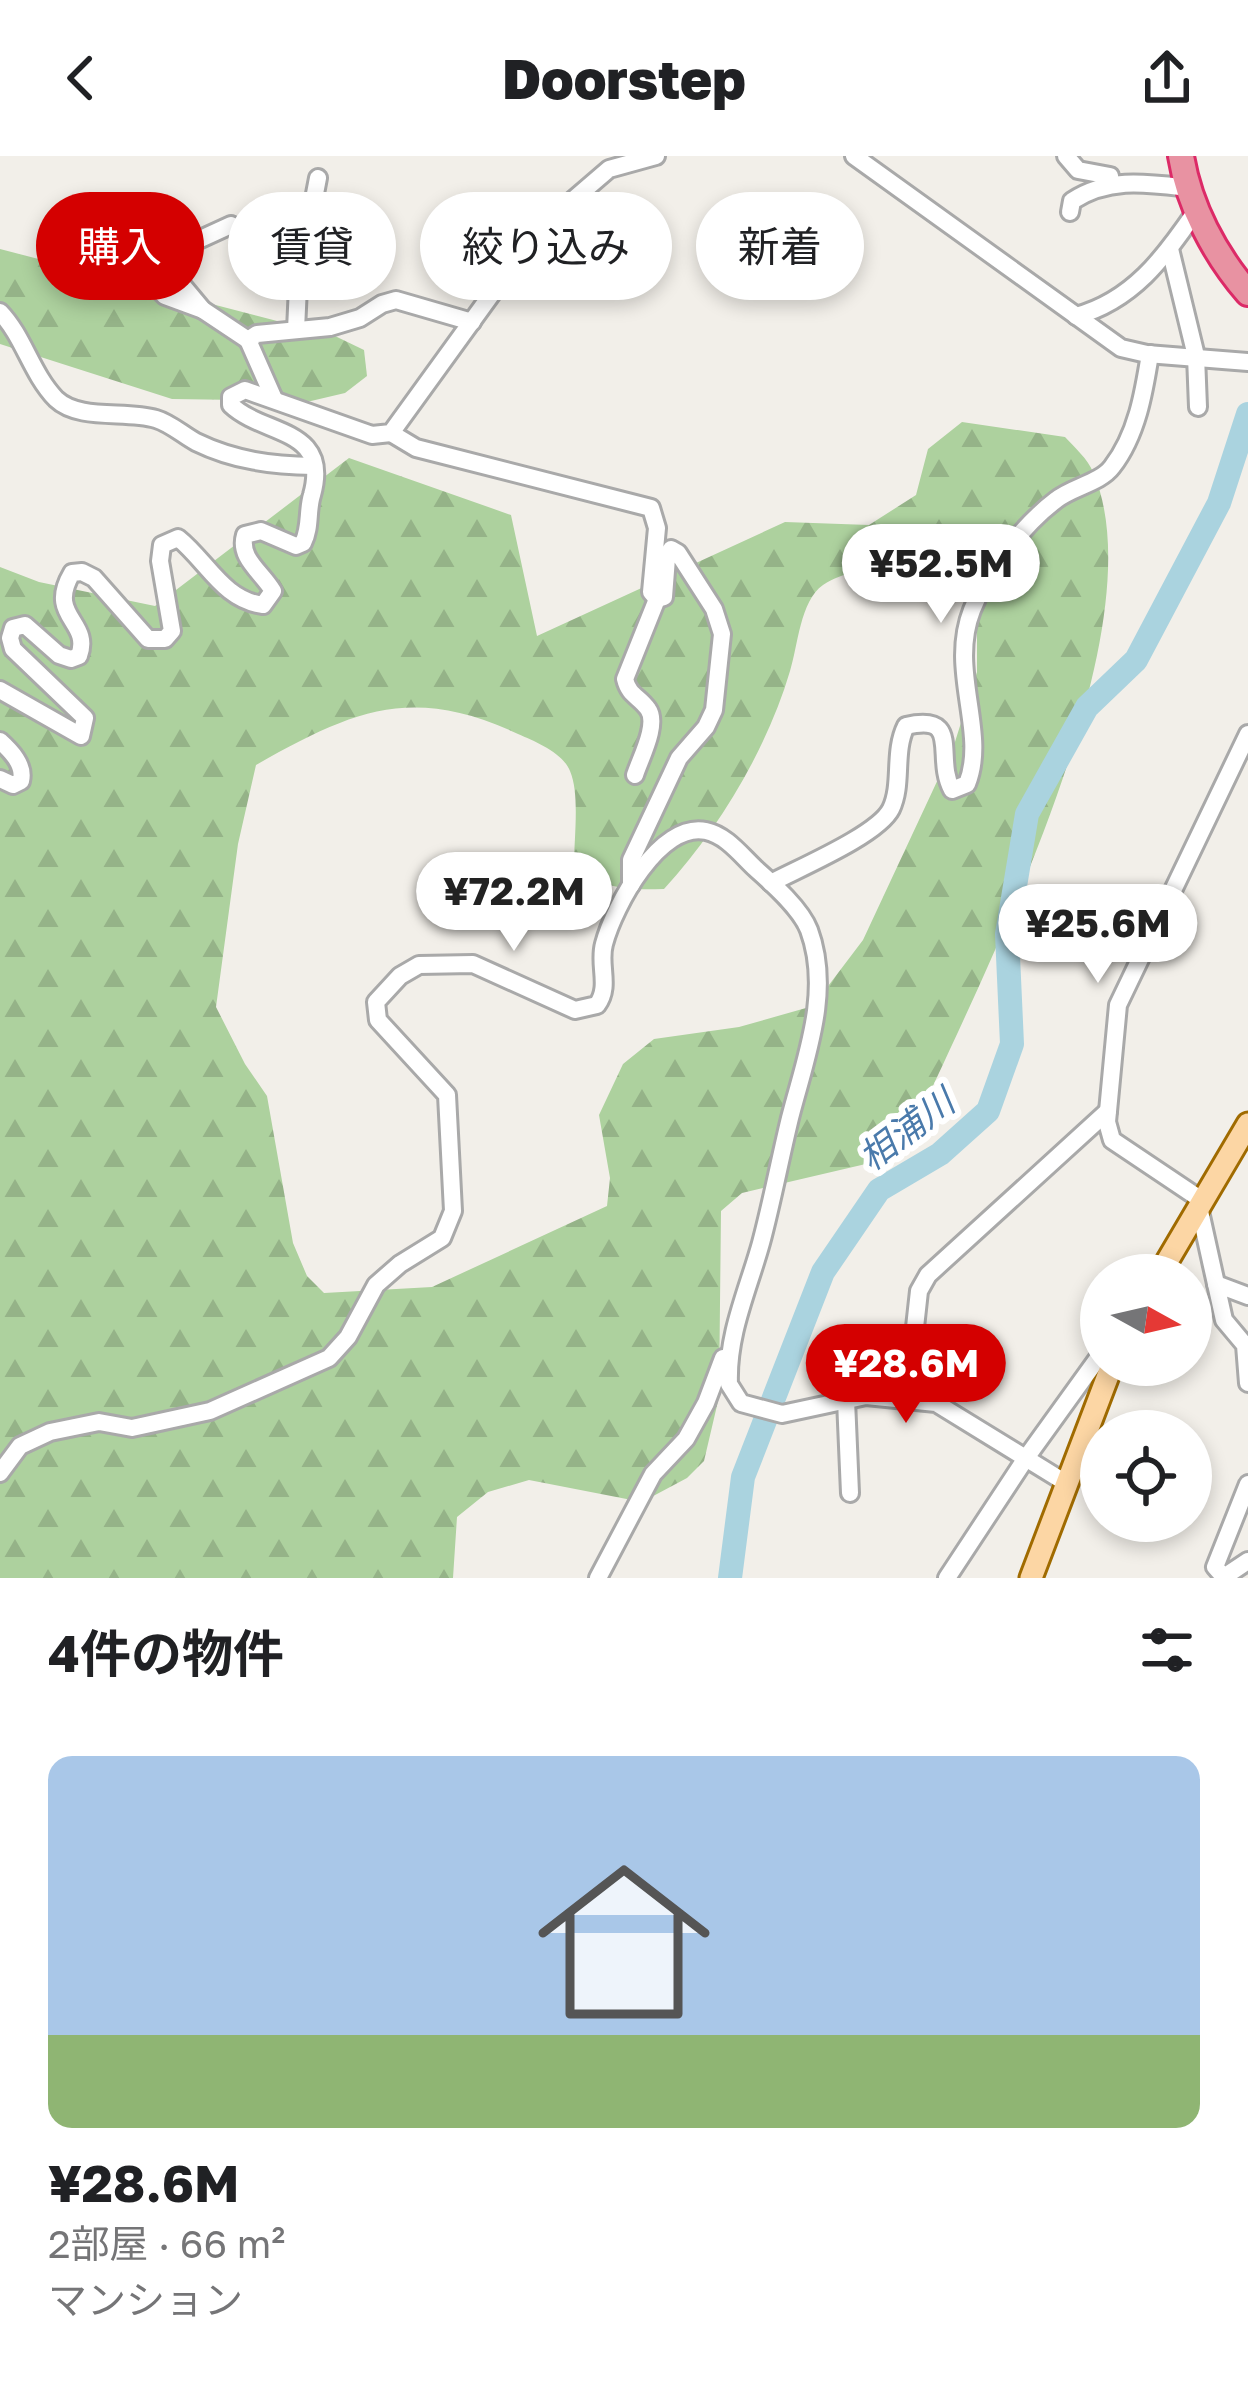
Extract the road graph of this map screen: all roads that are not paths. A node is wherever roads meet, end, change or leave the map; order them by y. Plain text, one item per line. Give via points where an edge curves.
1 (656, 156) edge
2 (854, 156) edge
3 (1066, 156) edge
4 (1181, 156) edge
5 (318, 178) dead end
6 (1111, 184) junction
7 (315, 192) edge
8 (1192, 200) junction
9 (1070, 212) dead end
10 (1170, 249) junction
11 (1248, 293) edge
12 (176, 300) edge
13 (195, 300) edge
14 (297, 300) edge
15 (203, 310) junction
16 (0, 312) edge
17 (1076, 316) junction
18 (472, 322) junction
19 (296, 330) junction
20 (248, 340) junction
21 (1150, 354) junction
22 (1204, 356) junction
23 (1248, 362) edge
24 (274, 399) junction
25 (1198, 407) dead end
26 (391, 433) junction
27 (314, 466) junction
28 (657, 599) junction
29 (0, 690) edge
30 (1248, 734) edge
31 (0, 740) edge
32 (635, 775) dead end
33 (0, 779) edge
34 (771, 883) junction
35 (631, 891) junction
36 (1108, 1111) junction
37 (1248, 1124) edge
38 (1201, 1204) junction
39 (1171, 1254) edge
40 (1216, 1284) junction
41 (1248, 1295) edge
42 (732, 1342) junction
43 (1247, 1346) edge
44 (1080, 1383) edge
45 (1248, 1383) edge
46 (1104, 1386) edge
47 (846, 1400) junction
48 (907, 1400) junction
49 (1026, 1458) junction
50 (0, 1473) edge
51 (1066, 1483) junction
52 (1248, 1484) edge
53 (850, 1493) dead end
54 (1248, 1561) edge
55 (598, 1578) edge
56 (947, 1578) edge
57 (1031, 1578) edge

1 - 18 street via 609,169 569,201 538,230
2 - 17 street
3 - 6 street via 1078,170 1110,176
4 - 8 highway
5 - 7 street
6 - 8 street
6 - 9 street via 1072,201
8 - 10 street
8 - 11 highway
10 - 17 street via 1138,284
10 - 22 street
12 - 15 street
13 - 15 street
14 - 19 street
15 - 20 street
16 - 27 street via 58,401 75,410 160,419 227,457
17 - 21 street via 1121,348
18 - 19 street via 396,300 360,319
18 - 26 street
19 - 20 street
20 - 24 street
21 - 22 street
21 - 34 street via 1141,411 1111,470 1037,518 971,611 963,649 975,756 967,784 952,790 946,779 936,724 906,726 892,807 880,824
22 - 23 street
22 - 25 street
24 - 26 street via 372,435
24 - 27 street via 245,390 230,402 240,414 291,433
26 - 28 street via 416,448 651,508
27 - 29 street via 303,543 250,531 242,543 272,591 263,605 220,584 178,538 162,545 160,561 172,631 166,639 148,639 82,572 72,573 62,591 81,638 79,656 59,655 25,625 14,628 13,649 85,718 81,736
28 - 32 street via 625,680 652,720
28 - 35 street via 664,597 671,549 714,609 722,634 714,710 680,758 631,860
30 - 36 street via 1118,1005
31 - 33 street via 23,774 13,785
34 - 35 street via 720,835 700,829 675,833
34 - 42 street via 809,928 816,1027
35 - 50 street via 603,946 605,995 597,1005 575,1010 473,964 418,965 376,1002 378,1020 447,1095 453,1211 442,1238 376,1286 329,1358 210,1411 132,1429 99,1422 50,1432 20,1446
36 - 38 street via 1112,1140
36 - 48 street via 928,1275 919,1291
37 - 38 main road
38 - 39 main road
38 - 40 street
40 - 41 street
40 - 43 street via 1224,1320
42 - 47 street via 729,1384 741,1403 782,1414
42 - 55 street via 686,1439 652,1474
43 - 45 street
44 - 49 street
46 - 51 main road
47 - 48 street
47 - 53 street
48 - 49 street via 936,1403
49 - 51 street
49 - 56 street
51 - 57 main road
52 - 54 street via 1215,1567 1224,1577

